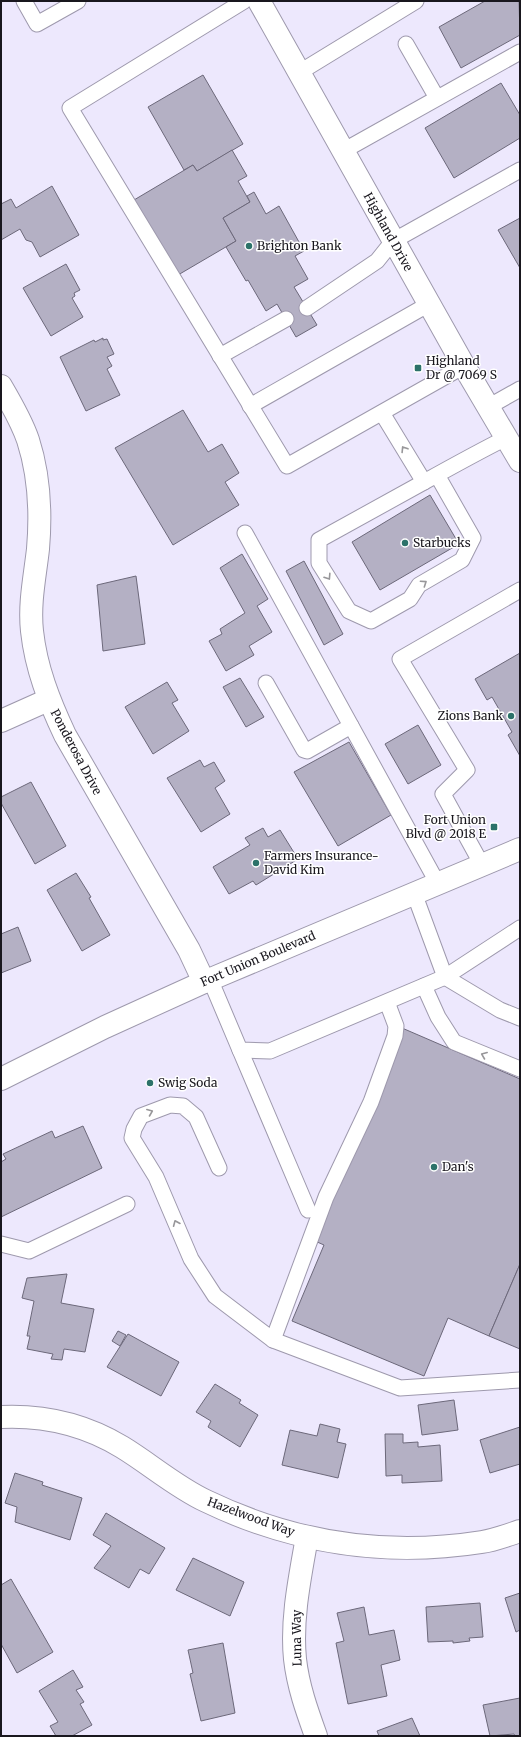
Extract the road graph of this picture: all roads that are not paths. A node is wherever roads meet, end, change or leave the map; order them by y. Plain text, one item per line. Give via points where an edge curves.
1 (24, 1) edge
2 (78, 1) edge
3 (244, 1) edge
4 (259, 1) edge
5 (416, 1) edge
6 (406, 44) dead end
7 (520, 52) edge
8 (300, 72) junction
9 (437, 98) junction
10 (343, 151) junction
11 (520, 170) edge
12 (393, 241) junction
13 (429, 304) junction
14 (307, 308) dead end
15 (286, 319) dead end
16 (220, 356) junction
17 (464, 366) junction
18 (1, 386) edge
19 (520, 389) edge
20 (250, 406) junction
21 (488, 407) junction
22 (382, 413) junction
23 (506, 438) junction
24 (520, 461) edge
25 (437, 475) junction
26 (424, 482) junction
27 (245, 533) dead end
28 (520, 590) edge
29 (266, 683) dead end
30 (48, 700) junction
31 (1, 721) edge
32 (351, 726) junction
33 (520, 849) edge
34 (482, 865) junction
35 (438, 884) junction
36 (414, 893) junction
37 (520, 928) edge
38 (444, 977) junction
39 (207, 981) junction
40 (424, 986) junction
41 (387, 1002) junction
42 (520, 1018) edge
43 (240, 1050) junction
44 (520, 1069) edge
45 (1, 1079) edge
46 (218, 1168) dead end
47 (127, 1204) dead end
48 (308, 1210) dead end
49 (1, 1244) edge
50 (273, 1340) junction
51 (520, 1380) edge
52 (1, 1418) edge
53 (520, 1531) edge
54 (307, 1537) junction
55 (316, 1736) edge

1 - 2 lane via 37,24
3 - 16 lane via 70,108
4 - 8 street, Highland Drive
5 - 8 lane
6 - 9 lane
7 - 9 lane
8 - 10 street, Highland Drive
9 - 10 lane
10 - 12 street, Highland Drive
11 - 12 lane
12 - 13 street, Highland Drive
12 - 14 lane via 377,261
13 - 17 street, Highland Drive
13 - 20 lane
15 - 16 lane
16 - 20 lane
17 - 21 street, Highland Drive
17 - 22 lane
18 - 30 street, Ponderosa Drive via 28,440 36,479 39,516 38,548 31,595 32,630
19 - 21 lane
20 - 22 lane via 287,466
21 - 23 street, Highland Drive
26 -> 22 lane
23 - 24 street, Highland Drive
23 - 25 lane
25 - 26 lane
26 -> 25 lane via 319,540 319,563 350,611 371,621 410,599 419,585 462,560 472,538
27 - 32 lane
28 - 34 lane via 400,658 467,770 443,794
29 - 32 lane via 304,750
30 - 31 street
30 - 39 street, Ponderosa Drive via 65,735
32 - 35 lane
33 - 34 street, Fort Union Boulevard
34 - 35 street, Fort Union Boulevard
35 - 36 street, Fort Union Boulevard
36 - 38 lane
36 - 39 street, Fort Union Boulevard
37 - 38 lane
38 - 40 lane
38 - 42 lane via 500,1010
39 - 43 lane
39 - 45 street, Fort Union Boulevard via 105,1027
40 - 41 lane
44 -> 40 lane via 454,1042 438,1017
41 - 43 lane via 270,1051
41 - 50 lane via 396,1026 395,1036 371,1102 326,1197
43 - 48 lane
50 -> 46 lane via 215,1296 191,1259 156,1177 132,1138 141,1116 170,1104 183,1106 196,1117
47 - 49 lane via 29,1250
50 - 51 lane via 400,1388
52 - 54 street, Hazelwood Way via 26,1416 76,1425 122,1446 205,1501 255,1521
53 - 54 street, Hazelwood Way via 484,1542 426,1548 366,1547
54 - 55 street, Luna Way via 296,1613 295,1659 304,1702

